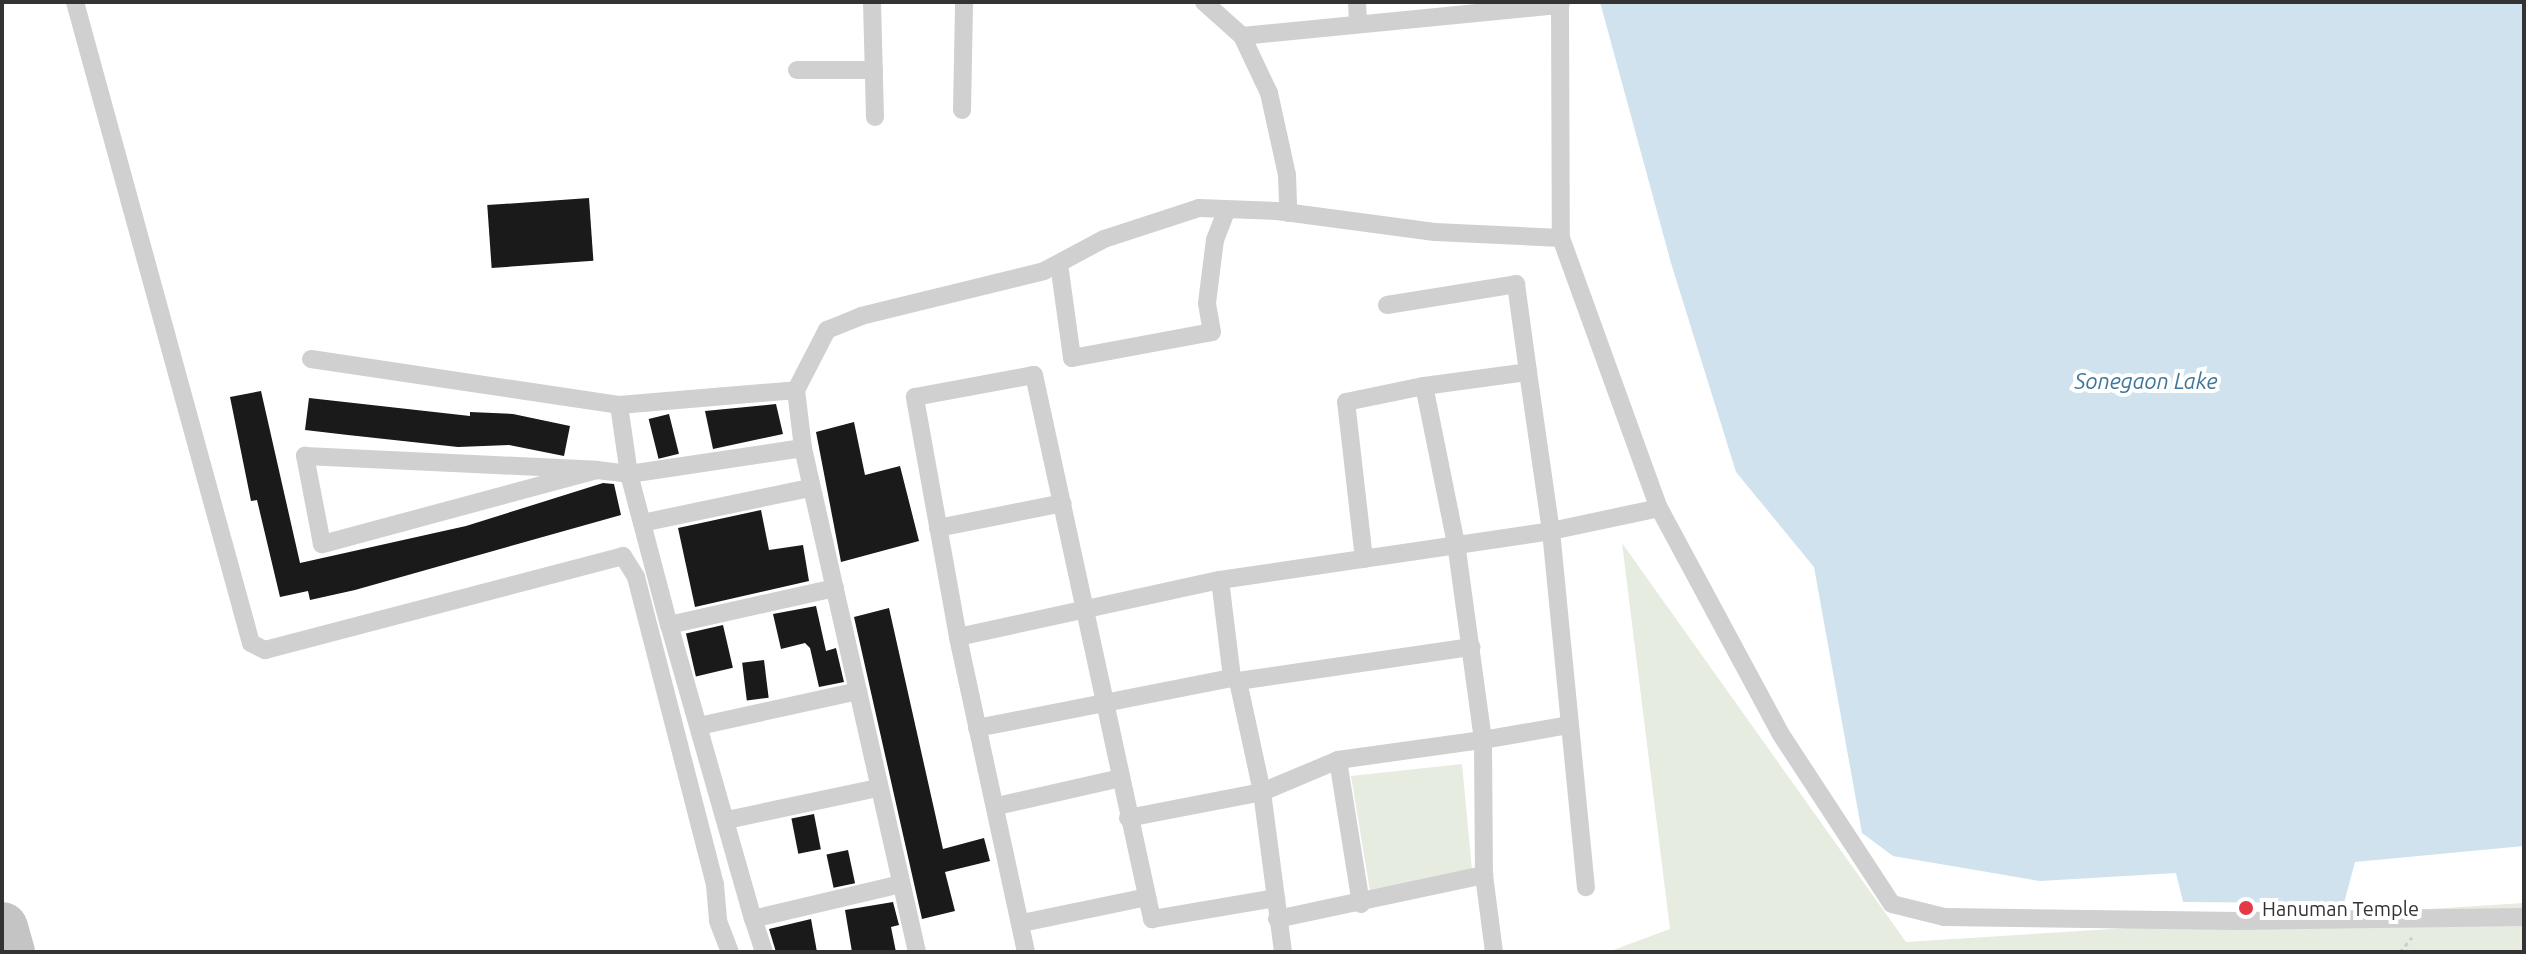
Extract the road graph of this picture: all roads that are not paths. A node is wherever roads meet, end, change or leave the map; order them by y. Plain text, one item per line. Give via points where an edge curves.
1 (75, 2) edge
2 (872, 2) edge
3 (964, 2) edge
4 (1204, 2) edge
5 (1357, 2) edge
6 (1560, 3) edge
7 (1358, 24) junction
8 (1242, 36) junction
9 (797, 70) dead end
10 (874, 70) junction
11 (962, 110) dead end
12 (875, 117) dead end
13 (1227, 209) junction
14 (1288, 213) junction
15 (1561, 238) junction
16 (1059, 264) junction
17 (1387, 305) dead end
18 (311, 359) dead end
19 (1528, 372) junction
20 (1424, 386) junction
21 (796, 390) junction
22 (619, 405) junction
23 (803, 448) junction
24 (597, 470) junction
25 (629, 474) junction
26 (810, 488) junction
27 (1063, 503) junction
28 (1659, 508) junction
29 (642, 523) junction
30 (938, 528) junction
31 (1551, 531) junction
32 (1456, 544) junction
33 (1364, 559) junction
34 (1220, 580) junction
35 (835, 588) junction
36 (1087, 610) junction
37 (669, 625) junction
38 (958, 637) junction
39 (1472, 647) junction
40 (1235, 680) junction
41 (858, 691) junction
42 (1105, 703) junction
43 (1569, 725) junction
44 (699, 726) junction
45 (977, 728) junction
46 (1483, 740) junction
47 (1338, 760) junction
48 (1121, 778) junction
49 (878, 788) junction
50 (1262, 792) junction
51 (997, 806) junction
52 (1128, 818) junction
53 (727, 820) junction
54 (1484, 875) junction
55 (901, 884) junction
56 (1586, 887) dead end
57 (1147, 897) junction
58 (1276, 898) junction
59 (1361, 904) junction
60 (2524, 917) edge
61 (753, 919) junction
62 (1277, 919) junction
63 (1022, 923) junction
64 (730, 952) edge
65 (764, 952) edge
66 (917, 952) edge
67 (1026, 952) edge
68 (1283, 952) edge
69 (1494, 952) edge

1 - 64 street via 251,643 265,650 623,556 636,577 715,885 718,921
2 - 10 street
3 - 11 street
4 - 8 street
5 - 7 street
6 - 7 street
6 - 15 street
7 - 8 street
8 - 14 street via 1269,93 1287,175
9 - 10 street
10 - 12 street
13 - 14 street
13 - 16 street via 1185,213 1104,239
13 - 16 street via 1215,240 1207,303 1212,332 1072,358
14 - 15 street via 1435,232
15 - 28 street
16 - 21 street via 861,316 827,330
17 - 19 street via 1516,284
18 - 22 street
19 - 20 street
19 - 31 street
20 - 32 street
20 - 33 street via 1346,402
21 - 22 street
21 - 23 street
22 - 25 street
23 - 25 street
23 - 26 street
24 - 24 street via 474,465 305,456 322,544
24 - 25 street
25 - 29 street
26 - 29 street
26 - 35 street
27 - 30 street
27 - 30 street via 1034,375 915,397
27 - 36 street
28 - 31 street
28 - 60 street via 1780,733 1892,904 1944,917
29 - 37 street
30 - 38 street
31 - 32 street
31 - 43 street
32 - 33 street
32 - 39 street
33 - 34 street
34 - 36 street
34 - 40 street
35 - 37 street
35 - 41 street
36 - 38 street
36 - 42 street
37 - 44 street
38 - 45 street
39 - 40 street
39 - 46 street
40 - 42 street
40 - 50 street
41 - 44 street
41 - 49 street
42 - 45 street
42 - 48 street
43 - 46 street
43 - 56 street
44 - 53 street
45 - 51 street
46 - 47 street
46 - 54 street
47 - 50 street
47 - 59 street
48 - 51 street
48 - 52 street
49 - 53 street
49 - 55 street
50 - 52 street
50 - 58 street
51 - 63 street
52 - 57 street
53 - 61 street
54 - 59 street
54 - 69 street
55 - 61 street
55 - 66 street
57 - 58 street via 1152,919
57 - 63 street
58 - 62 street
59 - 62 street
61 - 65 street
62 - 68 street
63 - 67 street

